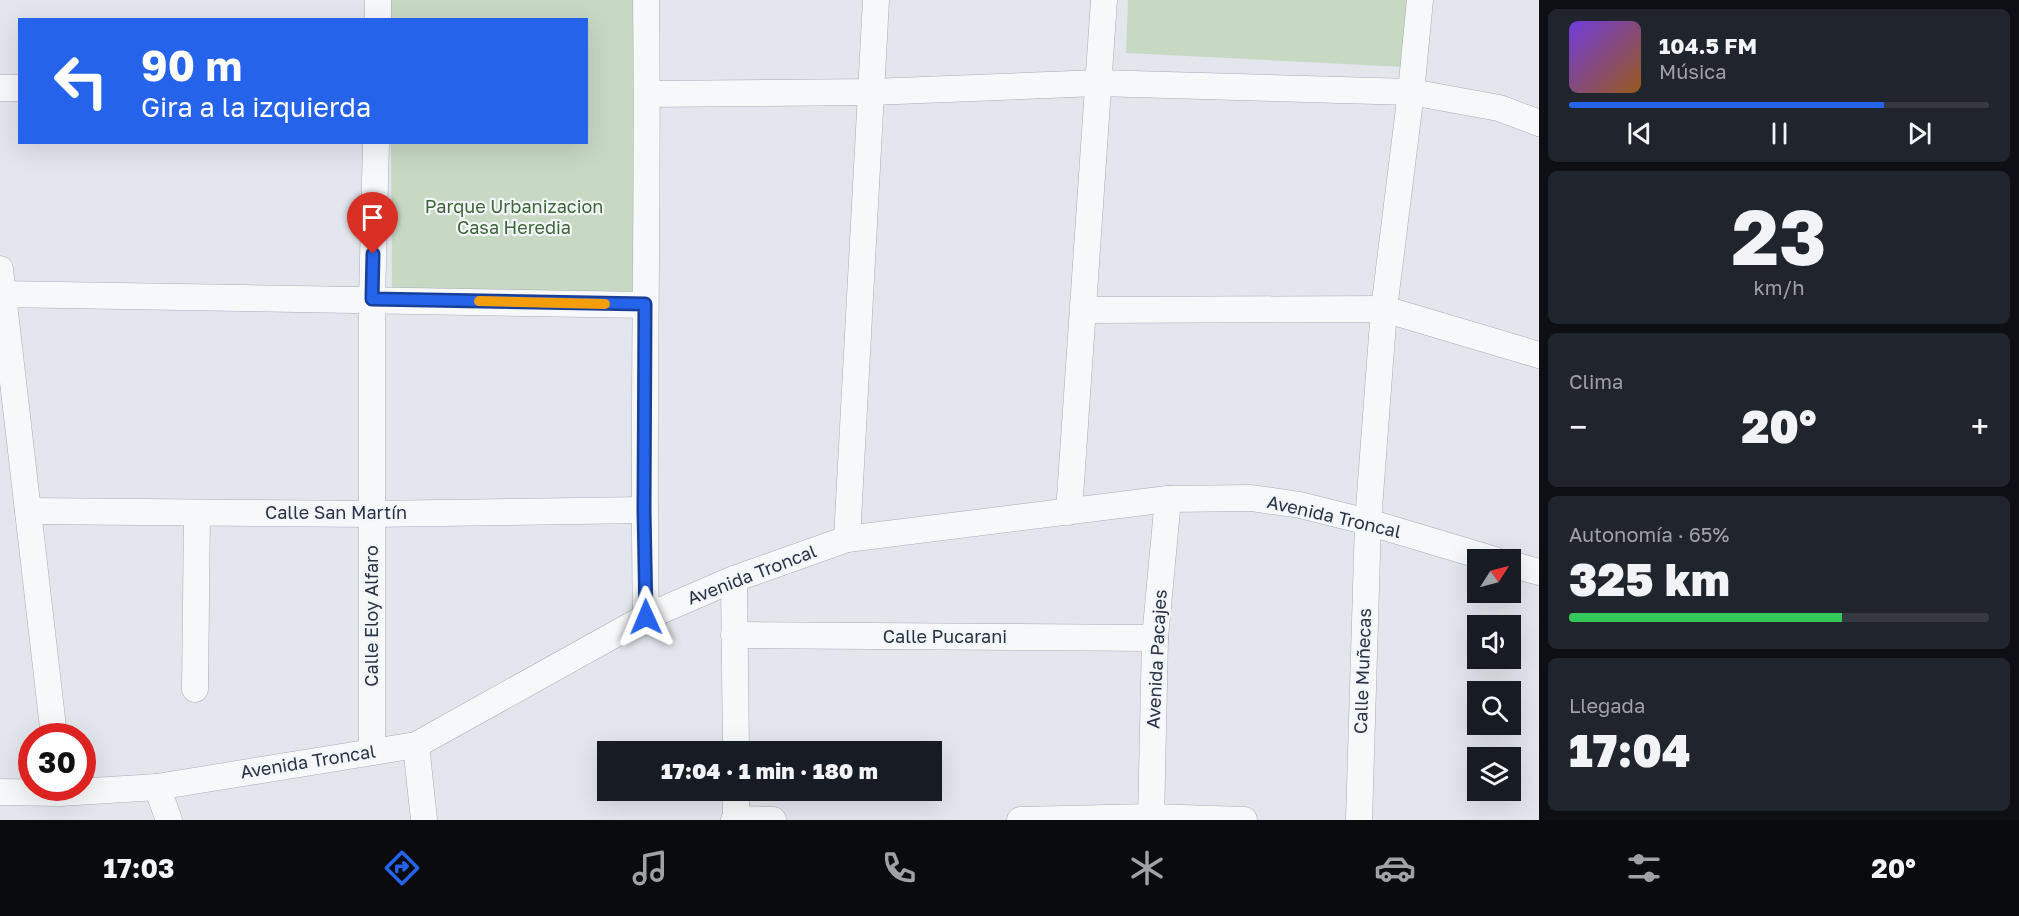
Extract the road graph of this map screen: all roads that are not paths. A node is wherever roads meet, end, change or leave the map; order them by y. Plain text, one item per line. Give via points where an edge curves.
1 (378, 0) edge
2 (646, 0) edge
3 (876, 0) edge
4 (1104, 0) edge
5 (1420, 0) edge
6 (378, 18) edge
7 (1098, 83) junction
8 (0, 88) edge
9 (18, 88) edge
10 (872, 92) junction
11 (1411, 92) junction
12 (647, 94) junction
13 (1539, 123) edge
14 (376, 144) edge
15 (0, 269) edge
16 (1, 294) edge
17 (372, 299) junction
18 (645, 304) junction
19 (1384, 309) junction
20 (1084, 310) junction
21 (1539, 355) edge
22 (1168, 499) junction
23 (644, 510) junction
24 (28, 512) junction
25 (1069, 512) junction
26 (197, 513) junction
27 (371, 514) junction
28 (1368, 522) junction
29 (847, 539) junction
30 (1467, 552) edge
31 (1521, 567) edge
32 (1539, 572) edge
33 (734, 579) junction
34 (646, 617) junction
35 (734, 636) junction
36 (1155, 638) junction
37 (195, 689) dead end
38 (52, 723) edge
39 (736, 741) edge
40 (416, 745) junction
41 (372, 752) junction
42 (157, 787) junction
43 (96, 789) edge
44 (18, 791) edge
45 (0, 792) edge
46 (736, 801) edge
47 (1151, 818) edge
48 (169, 820) edge
49 (424, 820) edge
50 (736, 820) edge
51 (773, 820) edge
52 (1020, 820) edge
53 (1245, 820) edge
54 (1359, 820) edge

1 - 6 street
2 - 12 street
3 - 10 street
4 - 7 street
5 - 11 street, Calle Muñecas
7 - 10 street
7 - 11 street
7 - 20 street
8 - 9 street
10 - 12 street
10 - 29 street
11 - 13 street via 1499,108
11 - 19 street, Calle Muñecas
12 - 18 street
14 - 17 street, Calle Eloy Alfaro
15 - 16 street
16 - 17 street
16 - 24 street
17 - 18 street
17 - 27 street, Calle Eloy Alfaro
18 - 23 street
19 - 20 street
19 - 21 street
19 - 28 street, Calle Muñecas
20 - 25 street
22 - 25 street, Avenida Troncal
22 - 28 street, Avenida Troncal via 1251,498
22 - 36 street, Avenida Pacajes
23 - 27 street, Calle San Martín
23 - 34 street
24 - 26 street, Calle San Martín
24 - 38 street
25 - 29 street, Avenida Troncal
26 - 27 street, Calle San Martín
26 - 37 street
27 - 41 street, Calle Eloy Alfaro
28 - 30 street, Avenida Troncal
28 - 54 street, Calle Muñecas
29 - 33 street, Avenida Troncal
31 - 32 street
33 - 34 street, Avenida Troncal
33 - 35 street
34 - 40 street, Avenida Troncal
35 - 36 street, Calle Pucarani
35 - 39 street
36 - 47 street, Avenida Pacajes
40 - 41 street, Avenida Troncal
40 - 49 street
41 - 42 street, Avenida Troncal
42 - 43 street, Avenida Troncal
42 - 48 street
44 - 45 street, Avenida Troncal
46 - 50 street
47 - 52 street
47 - 53 street
50 - 51 street

